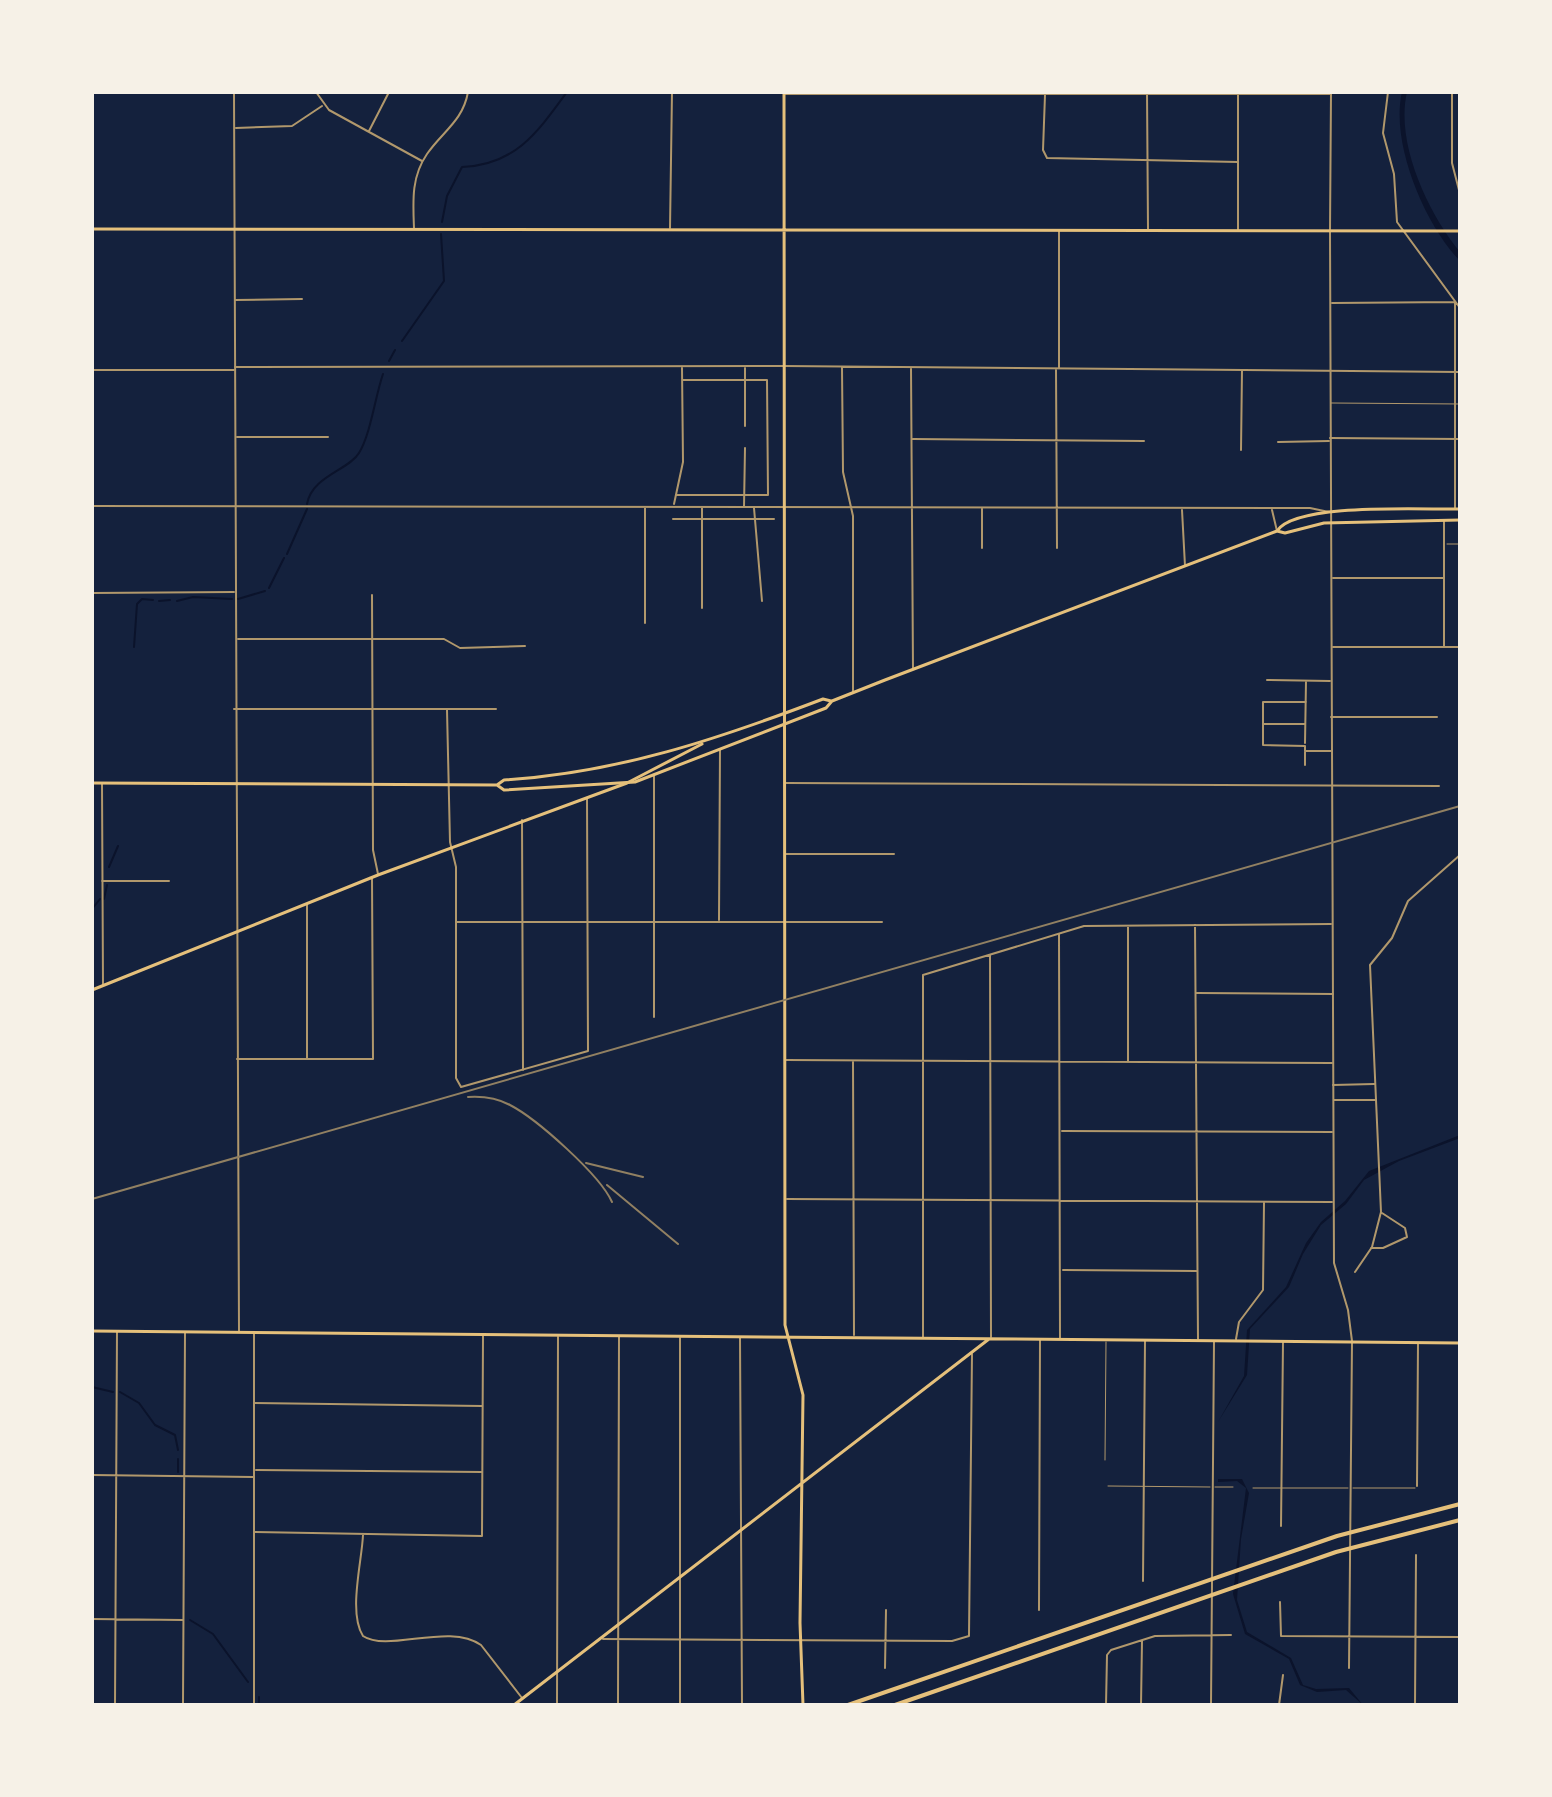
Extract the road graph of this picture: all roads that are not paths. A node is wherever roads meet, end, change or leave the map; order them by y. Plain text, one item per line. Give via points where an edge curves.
1 (234, 92) edge
2 (316, 92) edge
3 (389, 92) edge
4 (468, 92) edge
5 (672, 92) edge
6 (1388, 92) edge
7 (1452, 92) edge
8 (784, 93) edge
9 (1045, 93) edge
10 (1147, 93) edge
11 (1238, 93) edge
12 (1331, 93) edge
13 (323, 105) junction
14 (234, 128) junction
15 (369, 132) junction
16 (423, 161) junction
17 (1148, 161) junction
18 (1238, 162) junction
19 (1460, 194) edge
20 (92, 229) edge
21 (233, 229) junction
22 (414, 229) junction
23 (670, 229) junction
24 (783, 229) junction
25 (1059, 230) junction
26 (1148, 230) junction
27 (1238, 231) junction
28 (1330, 231) junction
29 (1403, 231) junction
30 (1460, 231) edge
31 (302, 299) dead end
32 (235, 300) junction
33 (1455, 302) junction
34 (1332, 303) junction
35 (1460, 308) edge
36 (682, 366) junction
37 (745, 366) junction
38 (784, 366) junction
39 (842, 367) junction
40 (911, 367) junction
41 (1058, 368) junction
42 (235, 369) junction
43 (1242, 369) junction
44 (92, 370) edge
45 (1331, 371) junction
46 (1454, 372) junction
47 (1460, 372) edge
48 (682, 380) junction
49 (745, 380) junction
50 (1330, 403) junction
51 (1455, 404) junction
52 (1460, 404) edge
53 (745, 426) dead end
54 (235, 437) junction
55 (328, 437) dead end
56 (911, 439) junction
57 (1455, 439) junction
58 (1460, 439) edge
59 (1330, 440) junction
60 (1055, 441) junction
61 (1144, 441) dead end
62 (1278, 442) dead end
63 (745, 448) dead end
64 (1241, 450) dead end
65 (676, 495) junction
66 (745, 495) junction
67 (92, 506) edge
68 (702, 506) junction
69 (754, 506) junction
70 (850, 506) junction
71 (912, 506) junction
72 (235, 507) junction
73 (645, 507) junction
74 (673, 507) junction
75 (744, 507) junction
76 (785, 507) junction
77 (982, 507) junction
78 (1057, 507) junction
79 (1182, 508) junction
80 (1272, 508) junction
81 (1457, 509) edge
82 (1330, 512) junction
83 (673, 519) dead end
84 (702, 519) junction
85 (754, 519) junction
86 (774, 519) dead end
87 (1444, 520) junction
88 (1460, 520) edge
89 (1331, 523) junction
90 (1277, 531) junction
91 (1444, 544) junction
92 (1460, 544) edge
93 (982, 548) dead end
94 (1057, 548) dead end
95 (1185, 566) junction
96 (1331, 578) junction
97 (1444, 578) junction
98 (235, 592) junction
99 (92, 593) edge
100 (372, 595) dead end
101 (762, 601) dead end
102 (702, 608) dead end
103 (645, 623) dead end
104 (236, 639) junction
105 (372, 639) junction
106 (525, 646) dead end
107 (1331, 647) junction
108 (1444, 647) junction
109 (1460, 647) edge
110 (913, 669) junction
111 (1267, 680) dead end
112 (1306, 681) junction
113 (1331, 681) junction
114 (853, 692) junction
115 (832, 701) junction
116 (1306, 702) junction
117 (234, 709) junction
118 (496, 709) dead end
119 (372, 710) junction
120 (447, 710) junction
121 (787, 713) junction
122 (1331, 717) junction
123 (1437, 717) dead end
124 (786, 724) junction
125 (1263, 724) junction
126 (1305, 724) junction
127 (702, 744) junction
128 (1305, 746) junction
129 (720, 749) junction
130 (1305, 751) junction
131 (1331, 751) junction
132 (1305, 765) dead end
133 (654, 775) junction
134 (92, 783) edge
135 (102, 783) junction
136 (627, 783) junction
137 (786, 783) junction
138 (497, 785) junction
139 (235, 786) junction
140 (1332, 786) junction
141 (1439, 786) dead end
142 (373, 787) junction
143 (448, 787) junction
144 (587, 797) junction
145 (522, 820) junction
146 (451, 848) junction
147 (786, 854) junction
148 (894, 854) dead end
149 (1460, 855) edge
150 (378, 875) junction
151 (372, 878) junction
152 (102, 881) junction
153 (169, 881) dead end
154 (307, 903) junction
155 (522, 921) junction
156 (588, 921) junction
157 (654, 921) junction
158 (456, 922) junction
159 (719, 922) junction
160 (882, 922) dead end
161 (785, 923) junction
162 (1332, 924) junction
163 (1128, 925) junction
164 (1195, 925) junction
165 (237, 933) junction
166 (1059, 933) junction
167 (990, 954) junction
168 (103, 987) junction
169 (92, 990) edge
170 (1196, 993) junction
171 (1333, 994) junction
172 (654, 1017) dead end
173 (237, 1059) junction
174 (307, 1059) junction
175 (785, 1060) junction
176 (853, 1061) junction
177 (923, 1061) junction
178 (991, 1061) junction
179 (1059, 1062) junction
180 (1128, 1062) junction
181 (1196, 1062) junction
182 (1333, 1063) junction
183 (523, 1070) junction
184 (1375, 1084) junction
185 (1333, 1085) junction
186 (1333, 1100) junction
187 (1376, 1100) junction
188 (1060, 1131) junction
189 (1197, 1132) junction
190 (1333, 1132) junction
191 (785, 1199) junction
192 (854, 1199) junction
193 (923, 1200) junction
194 (992, 1200) junction
195 (1060, 1200) junction
196 (1197, 1201) junction
197 (1264, 1201) junction
198 (1333, 1202) junction
199 (1381, 1212) junction
200 (1371, 1248) junction
201 (1060, 1270) junction
202 (1197, 1271) junction
203 (1355, 1272) dead end
204 (92, 1331) edge
205 (117, 1331) junction
206 (185, 1332) junction
207 (239, 1332) junction
208 (254, 1332) junction
209 (483, 1335) junction
210 (558, 1335) junction
211 (619, 1336) junction
212 (680, 1336) junction
213 (740, 1337) junction
214 (786, 1338) junction
215 (854, 1338) junction
216 (923, 1338) junction
217 (989, 1339) junction
218 (1040, 1339) junction
219 (1060, 1339) junction
220 (1106, 1340) junction
221 (1145, 1340) junction
222 (1198, 1340) junction
223 (1214, 1340) junction
224 (1238, 1340) junction
225 (1283, 1341) junction
226 (1352, 1341) junction
227 (1418, 1342) junction
228 (1460, 1343) edge
229 (973, 1351) junction
230 (254, 1403) junction
231 (484, 1406) junction
232 (1105, 1460) dead end
233 (254, 1470) junction
234 (483, 1472) junction
235 (92, 1475) edge
236 (116, 1475) junction
237 (185, 1476) junction
238 (254, 1477) junction
239 (802, 1482) junction
240 (1108, 1486) dead end
241 (1143, 1486) junction
242 (1417, 1486) joint
243 (1212, 1487) junction
244 (1233, 1487) dead end
245 (1253, 1488) dead end
246 (1282, 1488) junction
247 (1351, 1488) junction
248 (1460, 1504) edge
249 (1460, 1520) edge
250 (1281, 1526) dead end
251 (739, 1531) junction
252 (254, 1532) junction
253 (363, 1534) junction
254 (1416, 1555) dead end
255 (678, 1578) junction
256 (1143, 1581) dead end
257 (1280, 1602) dead end
258 (886, 1610) dead end
259 (1039, 1610) dead end
260 (92, 1619) edge
261 (114, 1619) junction
262 (183, 1620) junction
263 (618, 1626) junction
264 (1212, 1635) junction
265 (1231, 1635) dead end
266 (1350, 1636) junction
267 (1416, 1636) junction
268 (1460, 1637) edge
269 (679, 1638) junction
270 (740, 1638) junction
271 (601, 1639) junction
272 (618, 1639) junction
273 (800, 1639) junction
274 (885, 1640) junction
275 (1142, 1640) junction
276 (885, 1668) dead end
277 (1349, 1668) dead end
278 (557, 1673) junction
279 (1283, 1675) dead end
280 (522, 1698) junction
281 (115, 1705) edge
282 (183, 1705) edge
283 (254, 1705) edge
284 (514, 1705) edge
285 (557, 1705) edge
286 (618, 1705) edge
287 (680, 1705) edge
288 (742, 1705) edge
289 (803, 1705) edge
290 (848, 1705) edge
291 (895, 1705) edge
292 (961, 1705) edge
293 (976, 1705) edge
294 (1106, 1705) edge
295 (1141, 1705) edge
296 (1211, 1705) edge
297 (1279, 1705) edge
298 (1415, 1705) edge

1 - 14 street
2 - 13 street
3 - 15 street
4 - 16 street via 457,121
5 - 23 street
6 - 29 street via 1383,135 1394,174 1395,217
7 - 19 street via 1452,163
8 - 9 street
8 - 24 main road
9 - 10 street
9 - 17 street via 1047,158
10 - 11 street
10 - 17 street
11 - 12 street
11 - 18 street
12 - 28 street
13 - 14 street via 296,125
13 - 15 street
14 - 21 street
15 - 16 street
16 - 22 street via 414,191
17 - 18 street
17 - 26 street
18 - 27 street
20 - 21 main road
21 - 22 main road
21 - 32 street
22 - 23 main road
23 - 24 main road
24 - 25 main road
24 - 38 main road
25 - 26 main road
25 - 41 street
26 - 27 main road
27 - 28 main road
28 - 29 main road
28 - 34 street
29 - 30 main road
29 - 33 street
31 - 32 street
32 - 42 street
33 - 34 street
33 - 35 street
33 - 46 street
34 - 45 street
36 - 37 street
36 - 42 street
36 - 48 street
37 - 38 street
37 - 49 street
38 - 39 street
38 - 76 main road
39 - 40 street
39 - 70 street via 843,472
40 - 41 street
40 - 56 street
41 - 43 street
41 - 60 street
42 - 44 street
42 - 54 street
43 - 45 street
43 - 64 street
45 - 46 street
45 - 50 street
46 - 47 street
46 - 51 street
48 - 49 street
48 - 65 street via 683,462
49 - 53 street
49 - 66 street via 767,380 768,495
50 - 51 lane
50 - 59 street
51 - 52 lane
51 - 57 street
54 - 55 street
54 - 72 street
56 - 60 street
56 - 71 street
57 - 58 street
57 - 59 street
57 - 81 street
59 - 62 street
59 - 82 street
60 - 61 street
60 - 78 street
63 - 66 street
65 - 66 street
65 - 74 street
66 - 75 street
67 - 72 street
68 - 74 street
68 - 75 street
68 - 84 street
69 - 75 street
69 - 76 street
69 - 85 street
70 - 71 street
70 - 76 street
70 - 114 street
71 - 77 street
71 - 110 street
72 - 73 street
72 - 98 street
73 - 74 street
73 - 103 street
76 - 121 main road
77 - 78 street
77 - 93 street
78 - 79 street
78 - 94 street
79 - 80 street
79 - 95 street
80 - 82 street
80 - 90 street
81 - 82 main road
82 - 89 street
82 - 90 main road via 1295,519
83 - 84 street
84 - 85 street
84 - 102 street
85 - 86 street
85 - 101 street
87 - 88 main road
87 - 89 main road
87 - 91 street
89 - 90 main road
89 - 96 street
90 - 95 main road
91 - 92 lane
91 - 97 street
95 - 110 main road
96 - 97 street
96 - 107 street
97 - 108 street
98 - 99 street
98 - 104 street
100 - 105 street
104 - 105 street
104 - 117 street
105 - 106 street via 444,639 460,648
105 - 119 street
107 - 108 street
107 - 113 street
108 - 109 street
110 - 114 main road
111 - 112 street
112 - 113 street
112 - 116 street
113 - 122 street
114 - 115 main road
115 - 121 main road via 823,699
115 - 124 main road
116 - 125 street via 1263,702
116 - 126 street
117 - 119 street
117 - 139 street
118 - 120 street
119 - 120 street
119 - 142 street
120 - 143 street
121 - 124 main road
121 - 127 main road
122 - 123 street
122 - 131 street
124 - 129 main road
124 - 137 main road
125 - 126 street
125 - 128 street via 1263,745
126 - 128 street
127 - 136 main road
127 - 138 main road via 614,767
128 - 130 street
129 - 133 main road
129 - 159 street
130 - 131 street
130 - 132 street
131 - 140 street
133 - 136 main road
133 - 157 street
134 - 135 main road
135 - 139 main road
135 - 152 street
136 - 138 main road via 504,790
136 - 144 main road
137 - 140 street
137 - 147 main road
138 - 143 main road
139 - 142 main road
139 - 165 street
140 - 141 street
140 - 162 street
142 - 143 main road
142 - 150 street
143 - 146 street
144 - 145 main road
144 - 156 street
145 - 146 main road
145 - 155 street
146 - 150 main road
146 - 158 street
147 - 148 street
147 - 161 main road
149 - 184 street via 1408,901 1392,938 1370,965
150 - 151 main road
151 - 154 main road
151 - 174 street via 373,1059
152 - 153 street
152 - 168 street
154 - 165 main road
154 - 174 street
155 - 156 street
155 - 158 street
155 - 183 street
156 - 157 street
156 - 183 street via 588,1051
157 - 159 street
157 - 172 street
158 - 183 street via 459,1085
159 - 161 street
160 - 161 street
161 - 175 main road
162 - 164 street
162 - 171 street
163 - 164 street
163 - 166 street via 1084,926
163 - 180 street
164 - 170 street
165 - 168 main road
165 - 173 street
166 - 167 street
166 - 179 street
167 - 177 street via 923,975
167 - 178 street
168 - 169 main road
170 - 171 street
170 - 181 street
171 - 182 street
173 - 174 street
173 - 207 street
175 - 176 street
175 - 191 main road
176 - 177 street
176 - 192 street
177 - 178 street
177 - 193 street
178 - 179 street
178 - 194 street
179 - 180 street
179 - 188 street
180 - 181 street
181 - 182 street
181 - 189 street
182 - 185 street
184 - 185 street
184 - 187 street
185 - 186 street
186 - 187 street
186 - 190 street
187 - 199 street
188 - 189 street
188 - 195 street
189 - 190 street
189 - 196 street
190 - 198 street
191 - 192 street
191 - 214 main road
192 - 193 street
192 - 215 street
193 - 194 street
193 - 216 street
194 - 195 street
194 - 217 street
195 - 196 street
195 - 201 street
196 - 197 street
196 - 202 street
197 - 198 street
197 - 224 street via 1263,1290 1239,1322
198 - 226 street via 1335,1270
199 - 200 street
199 - 200 street via 1405,1228 1407,1237
200 - 203 street
201 - 202 street
201 - 219 street
202 - 222 street
204 - 205 main road
205 - 206 main road
205 - 236 street
206 - 207 main road
206 - 237 street
207 - 208 main road
208 - 209 main road
208 - 230 street
209 - 210 main road
209 - 231 street
210 - 211 main road
210 - 278 street
211 - 212 main road
211 - 263 street
212 - 213 main road
212 - 255 street
213 - 214 main road
213 - 251 street
214 - 215 main road
214 - 239 main road via 802,1384
215 - 216 main road
216 - 217 main road
217 - 218 main road
217 - 229 main road
218 - 219 main road
218 - 259 street
219 - 220 main road
220 - 221 main road
220 - 232 lane
221 - 222 main road
221 - 241 street
222 - 223 main road
223 - 224 main road
223 - 243 street
224 - 225 main road
225 - 226 main road
225 - 246 street
226 - 227 main road
226 - 247 street
227 - 228 main road
227 - 242 street
229 - 239 main road
229 - 274 street via 972,1631 952,1641
230 - 231 street
230 - 233 street
231 - 234 street
233 - 234 street
233 - 238 street
234 - 253 street via 482,1536
235 - 236 street
236 - 237 street
236 - 261 street
237 - 238 street
237 - 262 street
238 - 252 street
239 - 251 main road
239 - 273 main road
240 - 241 lane
241 - 243 lane
241 - 256 street
242 - 247 lane
243 - 244 lane
243 - 264 street
245 - 246 lane
246 - 247 lane
246 - 250 street
247 - 266 street
248 - 290 highway via 1337,1536
249 - 291 highway via 1336,1552
251 - 255 main road
251 - 270 street
252 - 253 street
252 - 283 street
253 - 280 street via 360,1631 374,1641 472,1639
254 - 267 street
255 - 263 main road
255 - 269 street
257 - 266 street via 1281,1636
258 - 274 street
260 - 261 street
261 - 262 street
261 - 281 street
262 - 282 street
263 - 271 main road
263 - 272 street
264 - 265 street
264 - 275 street
264 - 296 street
266 - 267 street
266 - 277 street
267 - 268 street
267 - 298 street
269 - 270 street
269 - 272 street
269 - 287 street
270 - 273 street
270 - 288 street
271 - 272 street
271 - 278 main road
272 - 286 street
273 - 274 street
273 - 289 main road
274 - 276 street
275 - 294 street via 1107,1655
275 - 295 street
278 - 280 main road
278 - 285 street
279 - 297 street
280 - 284 main road
292 - 293 street

